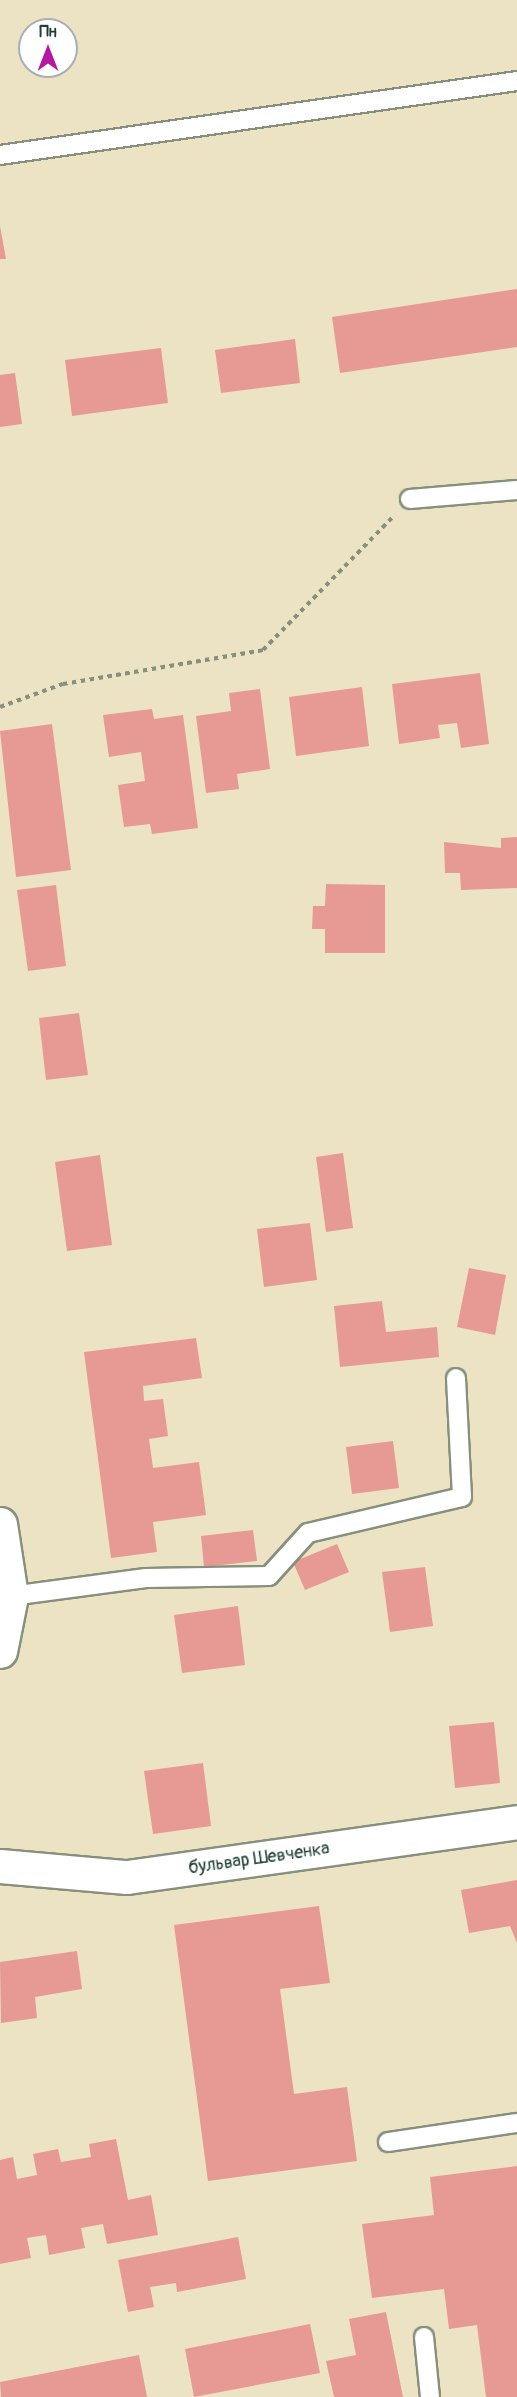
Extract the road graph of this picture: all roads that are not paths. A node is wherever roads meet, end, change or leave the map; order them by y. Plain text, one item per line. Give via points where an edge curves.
1 (517, 81) edge
2 (0, 155) edge
3 (517, 490) edge
4 (410, 499) road end
5 (456, 1378) dead end
6 (0, 1524) edge
7 (11, 1596) junction
8 (0, 1651) edge
9 (517, 1822) edge
10 (0, 1866) edge
11 (517, 2123) edge
12 (388, 2142) dead end
13 (424, 2337) dead end
14 (430, 2397) edge

1 - 2 lane
3 - 4 lane
5 - 7 lane via 462,1497 308,1533 269,1576 146,1578
6 - 7 street
7 - 8 street
9 - 10 street, бульвар Шевченка via 127,1877
11 - 12 lane
13 - 14 lane

